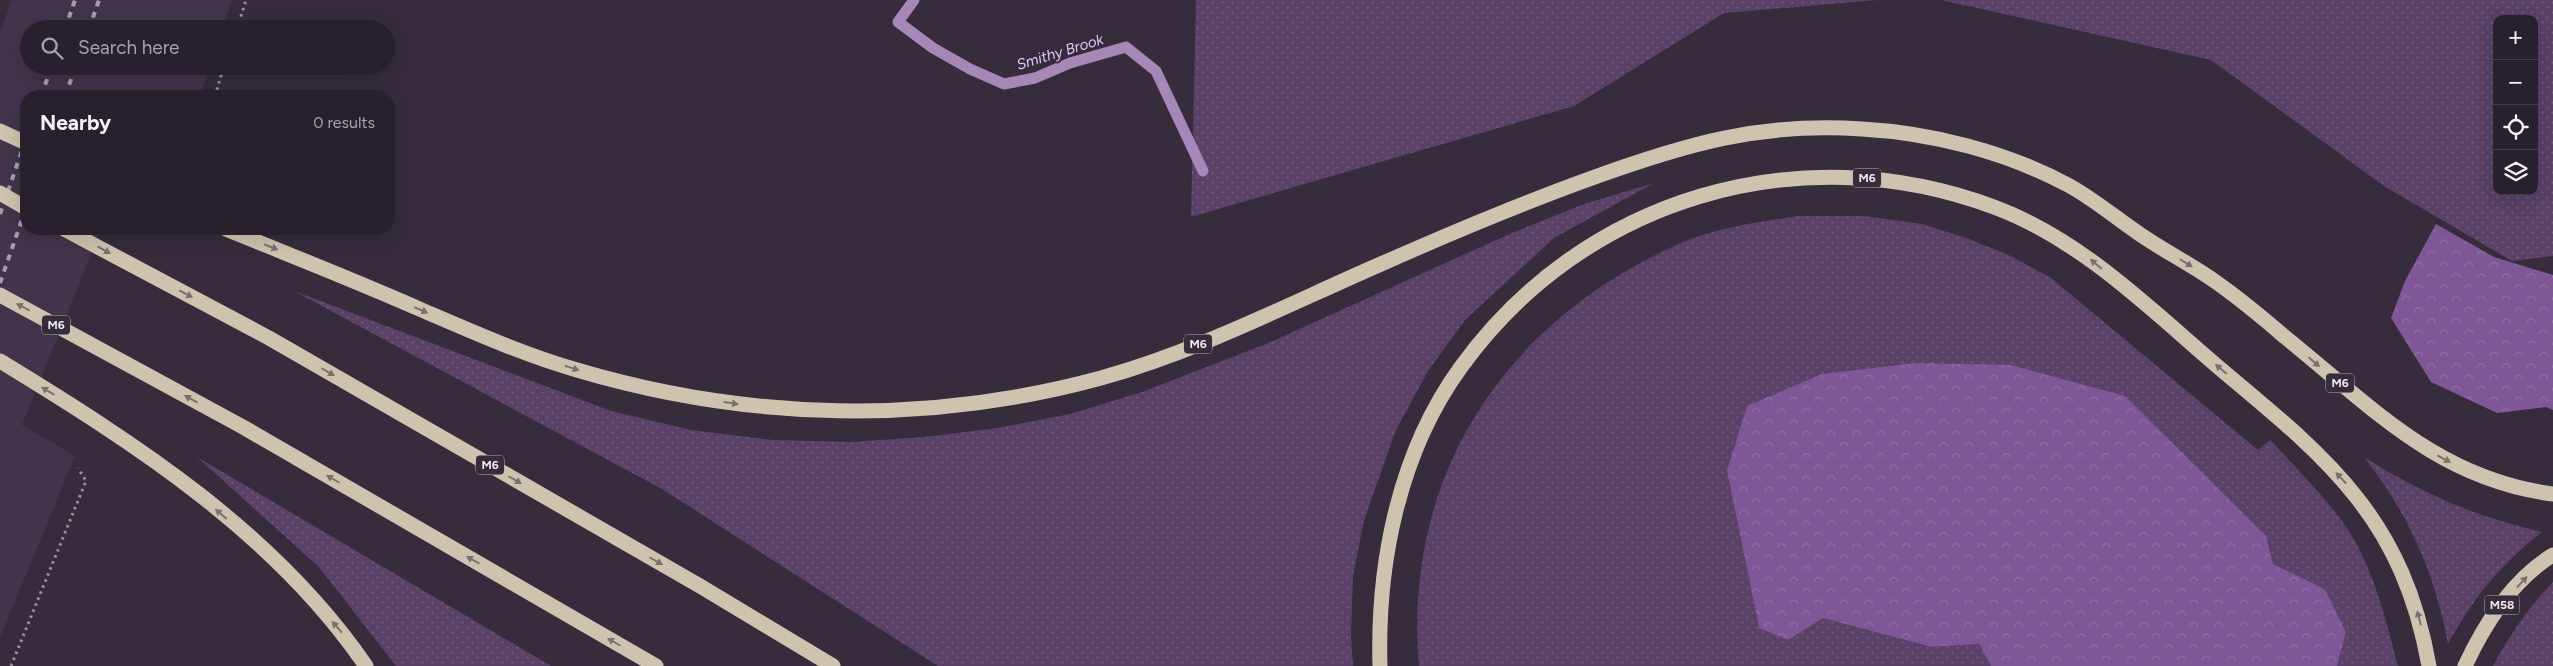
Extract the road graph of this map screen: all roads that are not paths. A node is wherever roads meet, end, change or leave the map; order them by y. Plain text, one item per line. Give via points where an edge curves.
1 (0, 131) edge
2 (20, 140) edge
3 (0, 194) edge
4 (20, 205) edge
5 (75, 235) edge
6 (240, 235) edge
7 (0, 295) edge
8 (0, 361) edge
9 (2553, 494) edge
10 (2553, 555) edge
11 (366, 666) edge
12 (656, 666) edge
13 (833, 666) edge
14 (1380, 666) edge
15 (2429, 666) edge
16 (2465, 666) edge

1 - 2 highway, bridge
3 - 4 highway, bridge
5 -> 13 highway, M6 via 269,338
6 -> 9 highway, M6 via 473,333 586,372 684,396 766,408 910,411 982,404 1045,392 1169,356 1503,210 1663,152 1711,139 1809,127 1917,135 1970,147 2022,164 2071,186 2215,281 2406,437 2486,478 2528,491
12 -> 7 highway, M6 via 244,427
11 -> 8 highway via 346,636 289,571 192,488 90,416
16 -> 10 highway, M58 via 2502,604 2543,561
15 -> 14 highway, M6 via 2414,601 2385,537 2342,478 2269,409 2083,253 2040,228 1996,207 1949,192 1853,177 1755,182 1705,194 1657,211 1610,233 1567,260 1527,292 1491,329 1459,369 1433,414 1412,461 1396,510 1385,561 1380,612

